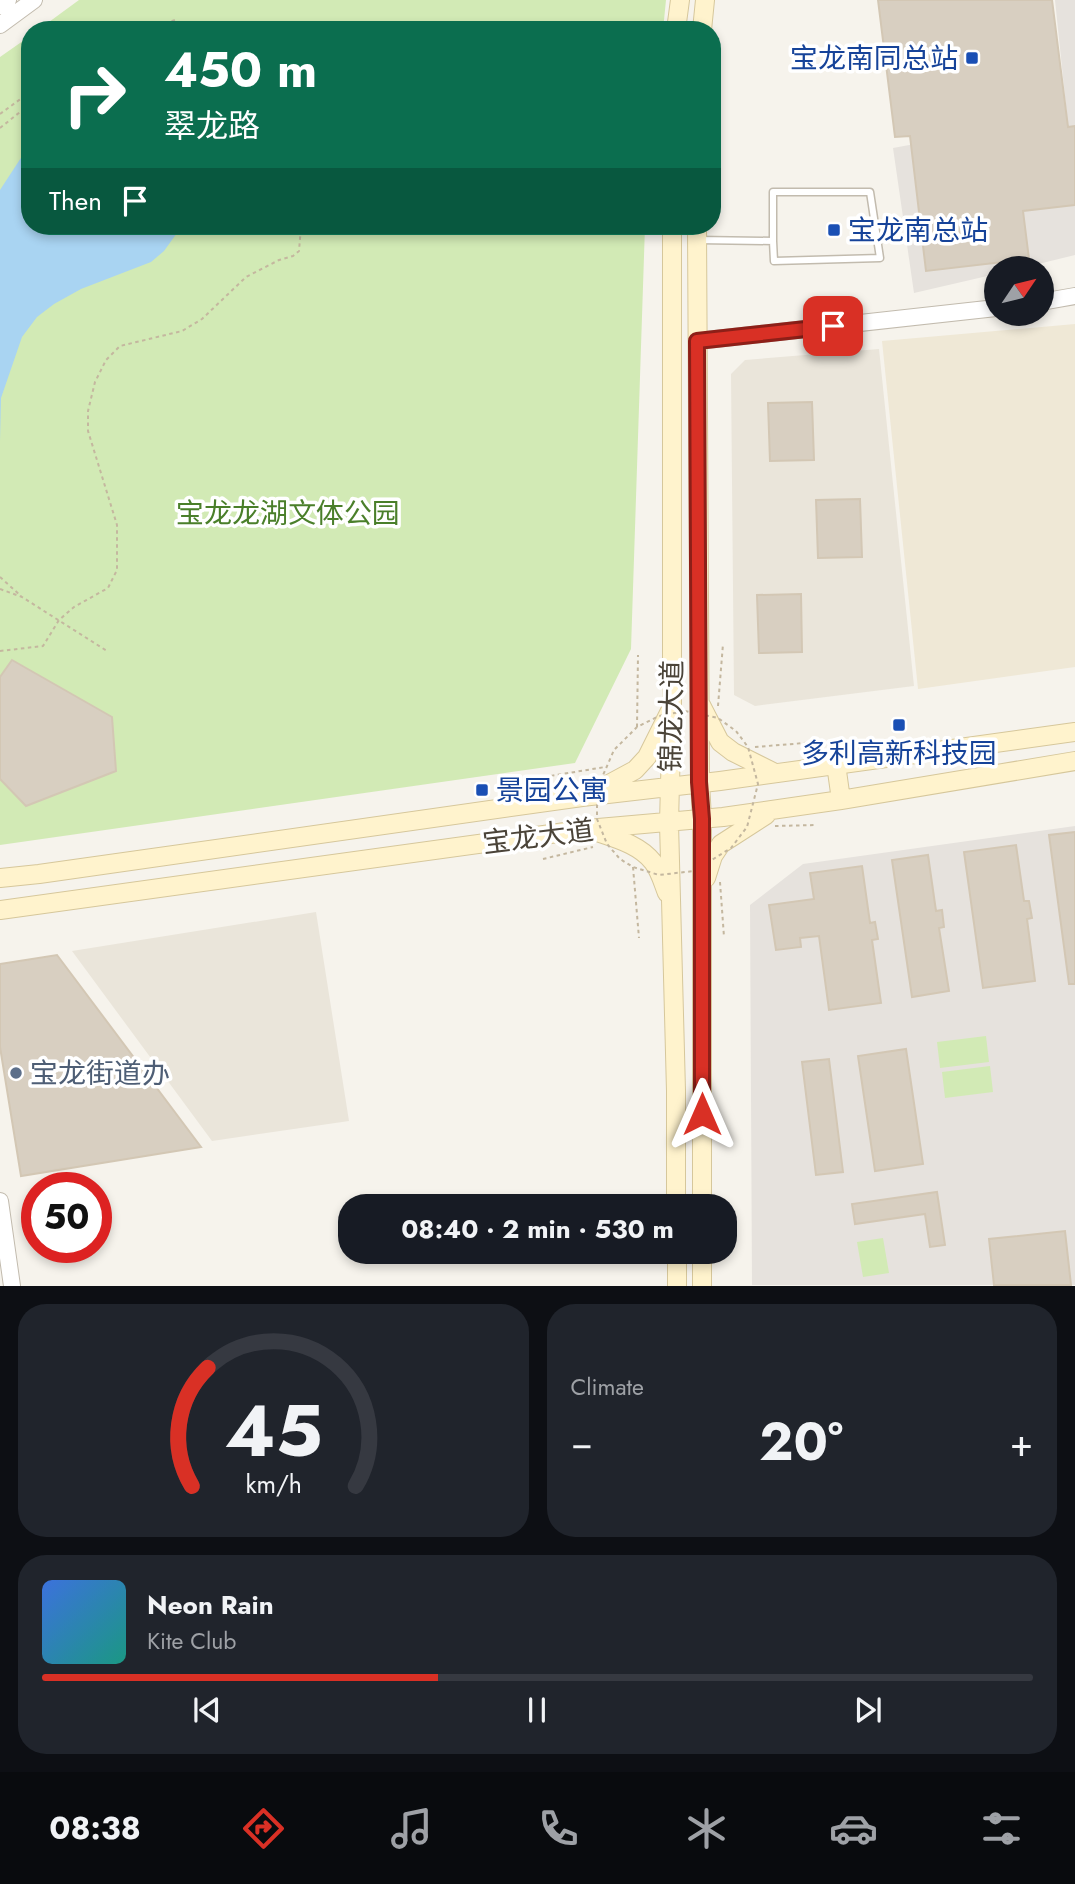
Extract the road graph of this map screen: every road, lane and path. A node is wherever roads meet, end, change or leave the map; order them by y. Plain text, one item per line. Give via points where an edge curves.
1 (8, 0) edge
2 (34, 0) edge
3 (680, 0) edge
4 (705, 0) edge
5 (0, 6) edge
6 (178, 19) dead end
7 (172, 21) edge
8 (677, 21) edge
9 (703, 21) edge
10 (0, 25) edge
11 (21, 98) edge
12 (21, 111) edge
13 (0, 114) edge
14 (0, 128) edge
15 (300, 235) edge
16 (672, 235) edge
17 (697, 235) edge
18 (716, 235) edge
19 (773, 241) junction
20 (1075, 296) edge
21 (1054, 300) edge
22 (984, 309) edge
23 (697, 341) junction
24 (0, 577) edge
25 (0, 589) edge
26 (22, 597) junction
27 (59, 620) junction
28 (723, 645) dead end
29 (0, 651) edge
30 (107, 651) dead end
31 (638, 655) dead end
32 (699, 702) junction
33 (672, 706) junction
34 (718, 706) dead end
35 (637, 727) junction
36 (1075, 732) edge
37 (817, 742) dead end
38 (748, 747) junction
39 (1075, 761) edge
40 (836, 764) junction
41 (605, 767) junction
42 (775, 773) junction
43 (544, 777) dead end
44 (699, 782) junction
45 (669, 787) junction
46 (582, 797) junction
47 (841, 800) junction
48 (775, 818) junction
49 (702, 819) junction
50 (669, 822) junction
51 (816, 825) dead end
52 (587, 829) junction
53 (594, 847) dead end
54 (543, 859) dead end
55 (634, 867) junction
56 (0, 878) edge
57 (720, 883) dead end
58 (701, 895) junction
59 (671, 902) junction
60 (0, 910) edge
61 (724, 937) dead end
62 (639, 938) dead end
63 (677, 1194) edge
64 (702, 1194) edge
65 (0, 1201) edge
66 (677, 1264) edge
67 (702, 1264) edge
68 (12, 1286) edge
69 (677, 1286) edge
70 (702, 1286) edge

1 - 5 street
2 - 10 street
3 - 8 main road
4 - 9 main road
6 - 7 path
11 - 13 path
12 - 14 path
15 - 27 path via 299,251 293,257 246,277 202,320 182,331 120,346 106,360 95,382 88,431 117,525 117,570 108,588
16 - 33 main road, 锦龙大道
17 - 23 main road, 锦龙大道
18 - 19 lane
19 - 19 lane via 773,192 870,192 880,258 774,261
20 - 21 street
22 - 23 street
23 - 32 main road, 锦龙大道
24 - 26 path
25 - 26 path
26 - 27 path
27 - 29 path via 43,646
27 - 30 path
28 - 34 path
31 - 35 path
32 - 42 main road via 720,742
32 - 44 main road, 锦龙大道
33 - 45 main road, 锦龙大道
33 - 46 main road via 647,757 635,770
35 - 38 path, bridge via 685,711 718,718
35 - 41 path, bridge via 614,750
36 - 40 main road, 宝龙大道
37 - 38 path
38 - 55 path, bridge via 758,784 747,827 731,848 694,871 659,875
39 - 47 main road, 宝龙大道
40 - 42 main road, 宝龙大道
40 - 47 main road
41 - 43 path
41 - 55 path, bridge via 597,789 597,819 607,844
42 - 44 main road, 宝龙大道
44 - 45 main road, 宝龙大道
44 - 49 main road, 锦龙大道
45 - 46 main road, 宝龙大道
45 - 50 main road, 锦龙大道
46 - 56 main road, 宝龙大道
47 - 48 main road, 宝龙大道
48 - 49 main road, 宝龙大道
48 - 51 path
48 - 58 main road via 755,821 721,844
49 - 50 main road, 宝龙大道
49 - 58 main road, 锦龙大道
50 - 52 main road, 宝龙大道
50 - 59 main road, 锦龙大道
52 - 59 main road via 642,852 653,862
52 - 60 main road, 宝龙大道
53 - 54 path
55 - 62 path
57 - 61 path
58 - 64 main road, 锦龙大道
59 - 63 main road, 锦龙大道
65 - 68 street
66 - 69 main road
67 - 70 main road

